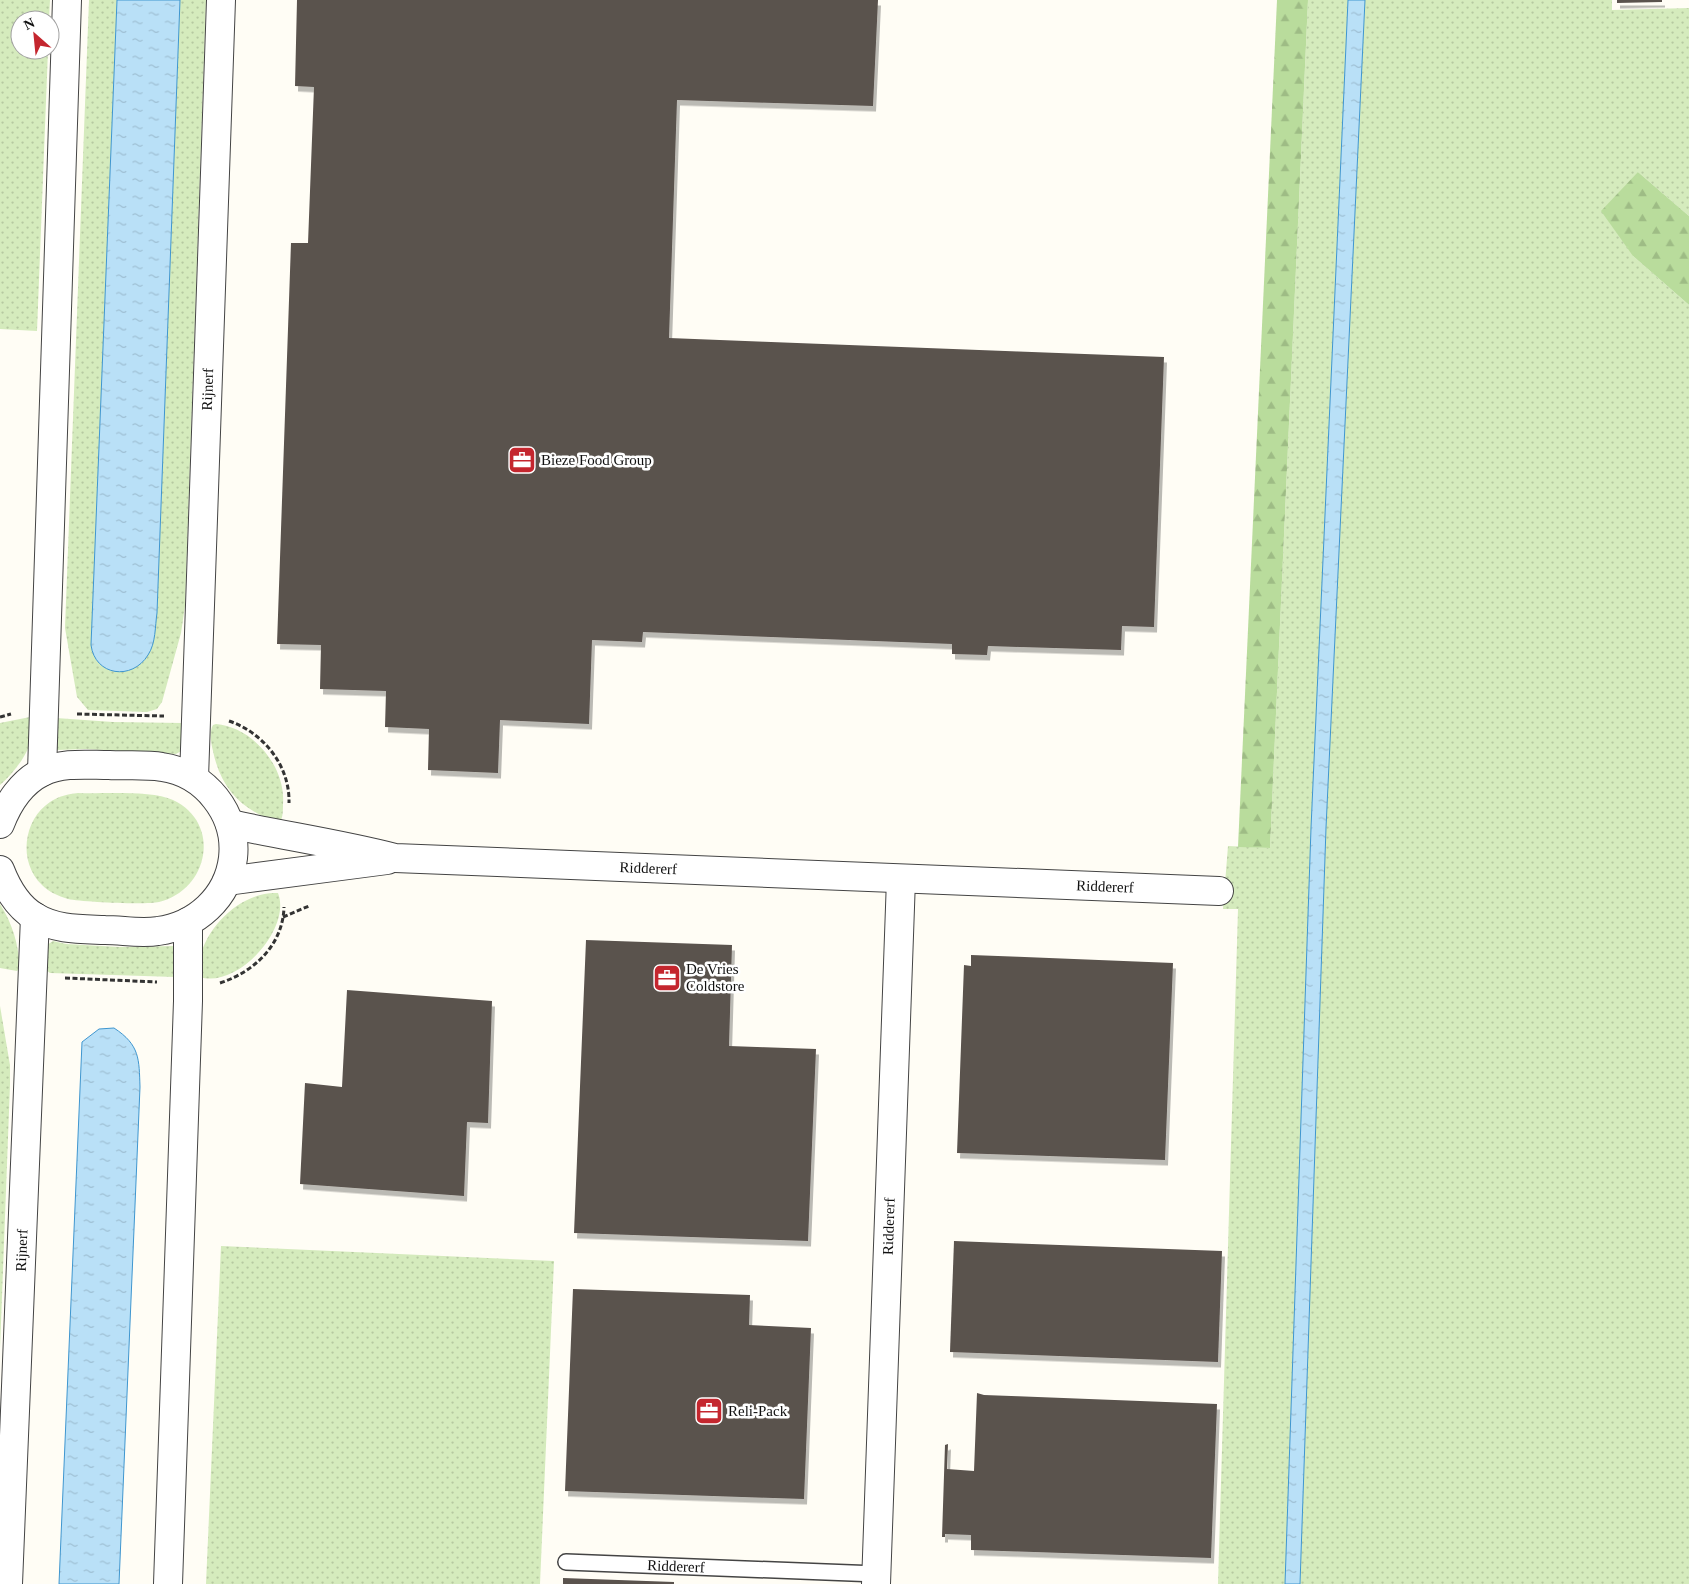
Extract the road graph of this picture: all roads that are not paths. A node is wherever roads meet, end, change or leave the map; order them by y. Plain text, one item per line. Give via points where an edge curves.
1 (67, 0) edge
2 (221, 0) edge
3 (42, 772) junction
4 (194, 778) junction
5 (2, 815) edge
6 (230, 824) junction
7 (395, 858) junction
8 (0, 870) edge
9 (901, 879) junction
10 (227, 881) junction
11 (1219, 890) dead end
12 (35, 918) junction
13 (188, 922) junction
14 (566, 1562) dead end
15 (877, 1579) edge
16 (8, 1584) edge
17 (168, 1584) edge

1 - 3 street
2 - 4 street, Rijnerf
3 - 4 street via 73,765 162,767
3 - 5 street via 16,793
4 - 6 street via 215,798
6 - 7 street, Riddererf via 338,843
6 - 10 street via 233,858
7 - 9 street, Riddererf
7 - 10 street, Riddererf
8 - 12 street via 11,894
9 - 11 street, Riddererf
9 - 15 street, Riddererf
10 - 13 street via 215,901
12 - 13 street via 65,928 156,932
12 - 16 street, Rijnerf
13 - 17 street
14 - 15 lane, Riddererf

